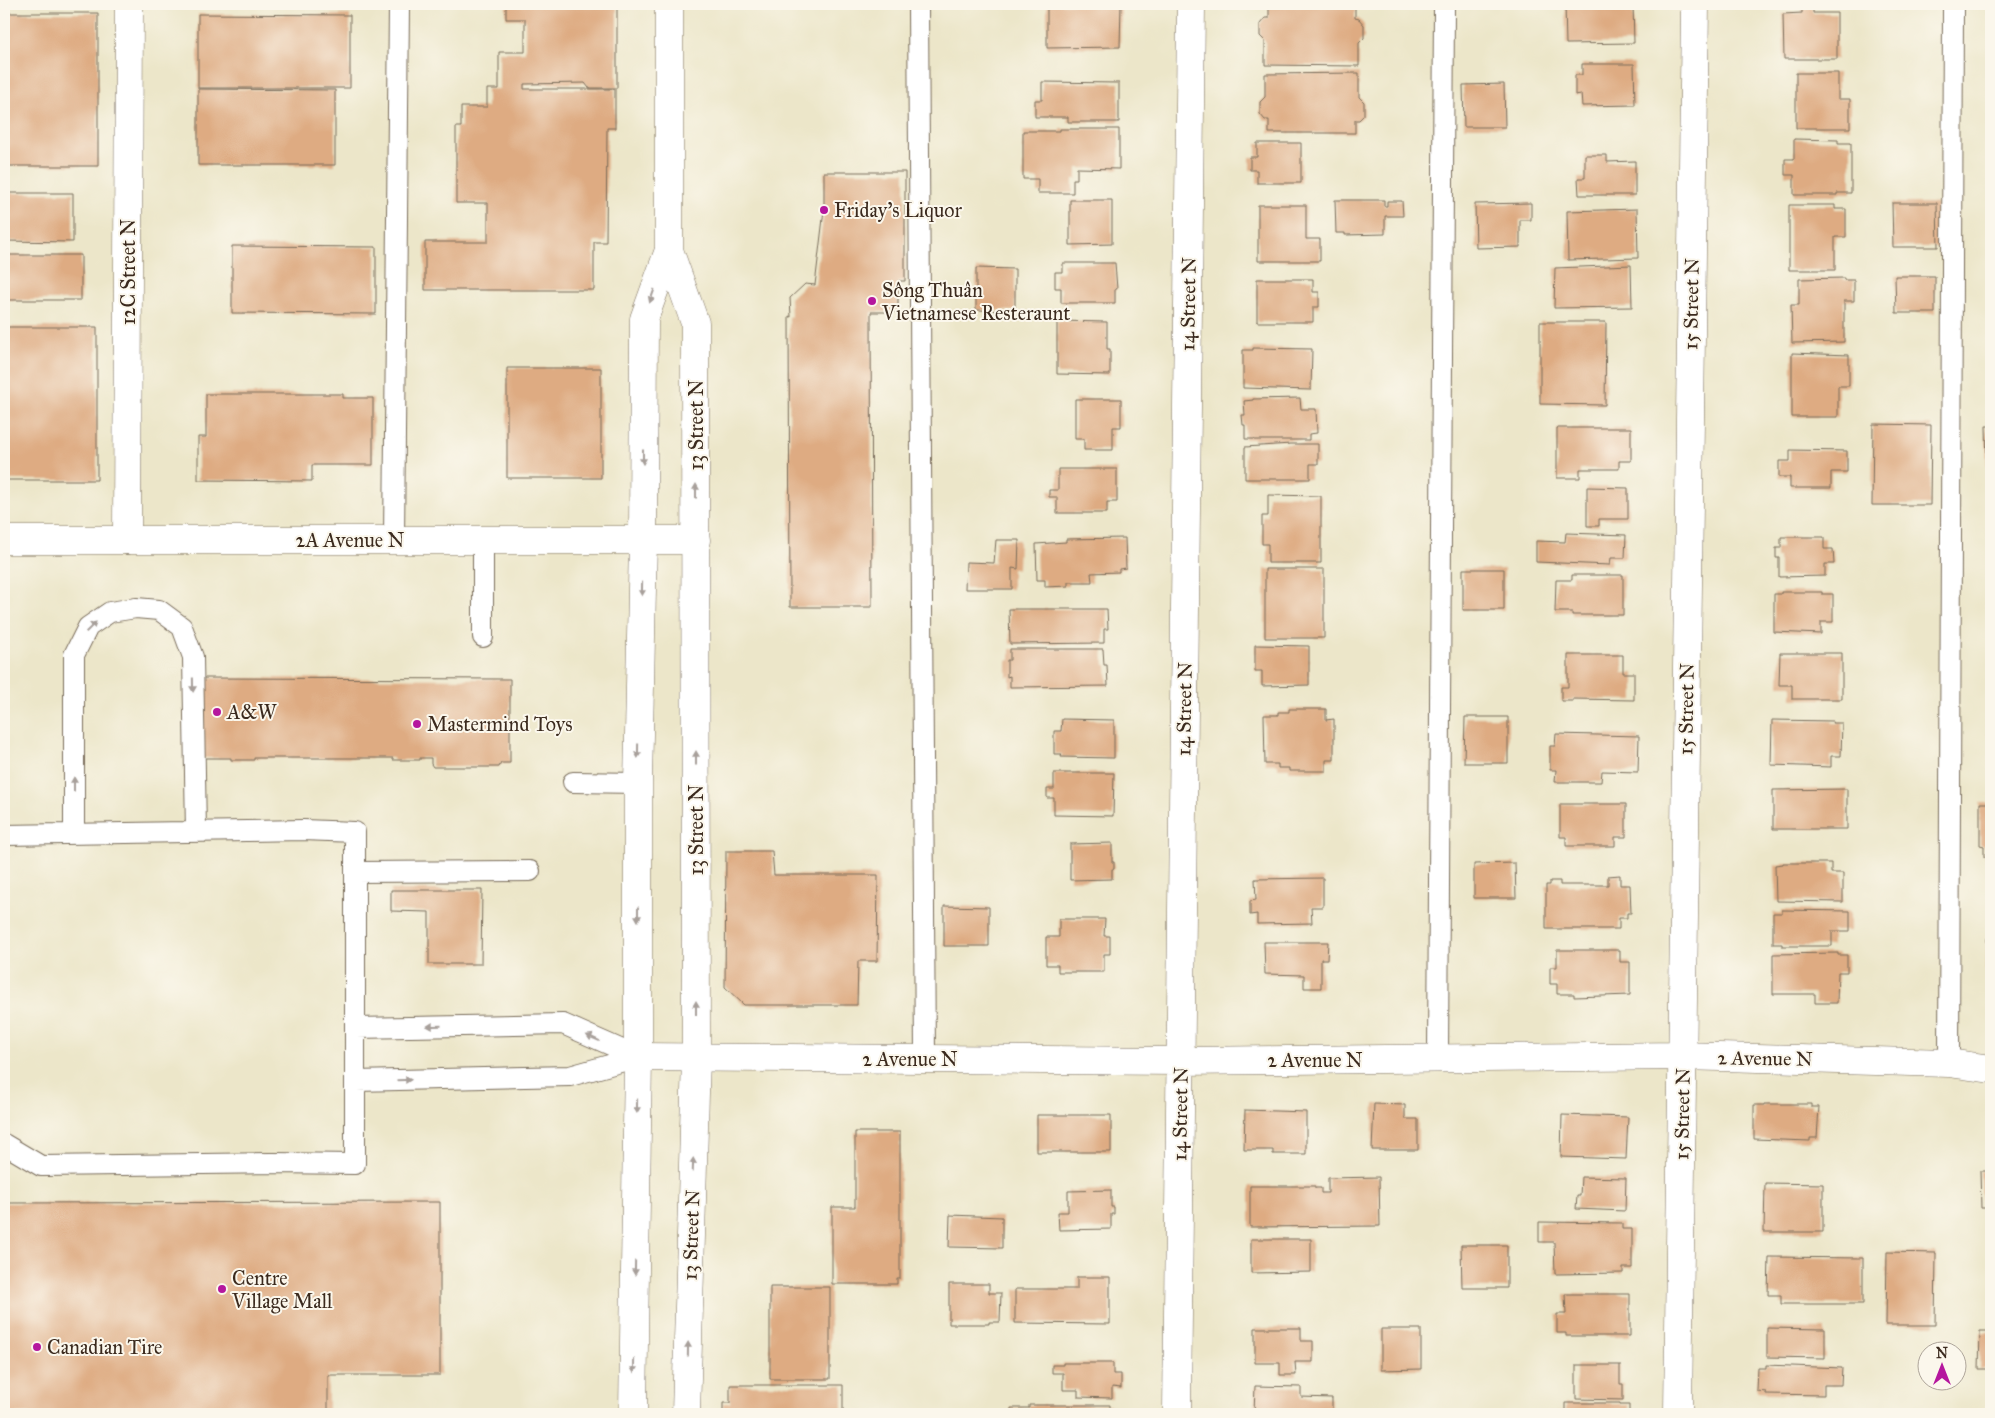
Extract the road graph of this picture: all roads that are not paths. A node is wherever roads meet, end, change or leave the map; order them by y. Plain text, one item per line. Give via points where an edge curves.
1 (129, 4) edge
2 (399, 4) edge
3 (669, 4) edge
4 (918, 4) edge
5 (1191, 4) edge
6 (1444, 4) edge
7 (1695, 4) edge
8 (1953, 4) edge
9 (669, 250) junction
10 (4, 540) edge
11 (127, 540) junction
12 (394, 540) junction
13 (483, 540) junction
14 (643, 540) junction
15 (696, 540) junction
16 (483, 636) dead end
17 (573, 782) dead end
18 (638, 783) junction
19 (196, 832) junction
20 (74, 833) junction
21 (4, 834) edge
22 (530, 871) dead end
23 (355, 872) junction
24 (356, 1028) junction
25 (1682, 1056) junction
26 (638, 1057) junction
27 (696, 1057) junction
28 (925, 1059) junction
29 (1438, 1059) junction
30 (1180, 1061) junction
31 (1949, 1063) junction
32 (1991, 1069) edge
33 (356, 1081) junction
34 (4, 1144) edge
35 (633, 1414) edge
36 (686, 1414) edge
37 (1177, 1414) edge
38 (1678, 1414) edge

1 - 11 street, 12C Street N
2 - 12 lane
3 - 9 street, 13 Street N
4 - 28 lane
5 - 30 street, 14 Street N
6 - 29 lane
7 - 25 street, 15 Street N
8 - 31 lane
9 -> 14 street, 13 Street N via 644,319
15 -> 9 street, 13 Street N via 695,323
10 - 11 street, 2A Avenue N
11 - 12 street, 2A Avenue N
12 - 13 street, 2A Avenue N
13 - 14 street, 2A Avenue N
13 - 16 lane
14 - 15 street, 2A Avenue N
14 -> 18 street, 13 Street N
27 -> 15 street, 13 Street N
17 - 18 lane
18 -> 26 street, 13 Street N
19 - 20 lane
20 -> 19 lane via 74,655 88,627 110,612 136,608 159,610 182,626 193,656
19 - 23 lane via 355,832
20 - 21 lane
22 - 23 lane
23 - 24 lane
26 -> 24 lane via 563,1024
24 - 33 lane
25 - 29 street, 2 Avenue N
25 - 31 street, 2 Avenue N
25 - 38 street, 15 Street N
26 - 27 street, 2 Avenue N
33 -> 26 lane via 570,1076
26 -> 35 street, 13 Street N
27 - 28 street, 2 Avenue N
36 -> 27 street, 13 Street N
28 - 30 street, 2 Avenue N
29 - 30 street, 2 Avenue N
30 - 37 street, 14 Street N
31 - 32 street, 2 Avenue N
33 - 34 lane via 355,1164 41,1166

